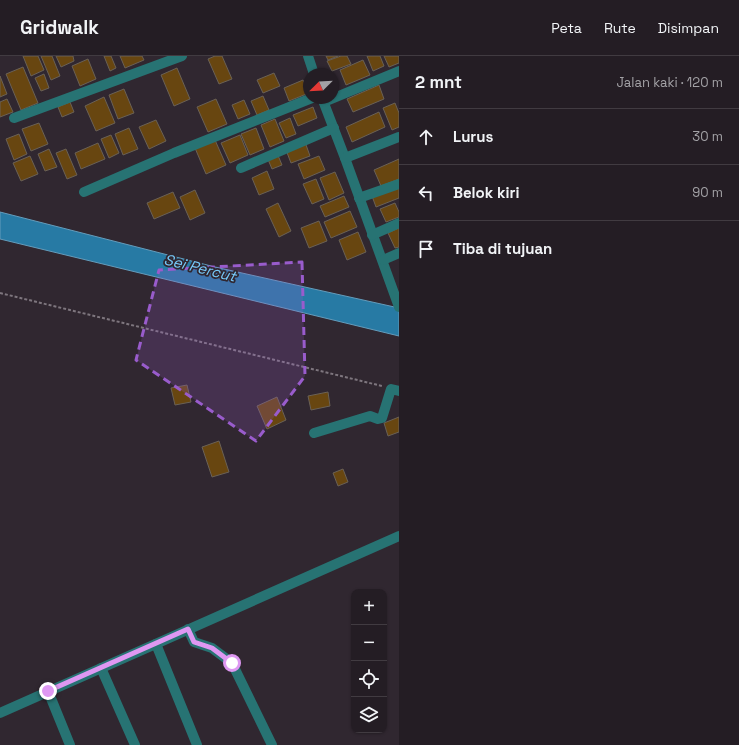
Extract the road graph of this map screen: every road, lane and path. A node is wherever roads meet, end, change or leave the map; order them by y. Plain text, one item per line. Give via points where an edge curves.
1 (182, 56) edge
2 (308, 56) edge
3 (312, 68) edge
4 (399, 71) edge
5 (339, 94) edge
6 (303, 102) edge
7 (325, 104) edge
8 (14, 118) dead end
9 (334, 128) junction
10 (399, 137) edge
11 (345, 158) junction
12 (242, 168) dead end
13 (399, 184) edge
14 (84, 192) dead end
15 (359, 198) junction
16 (399, 223) edge
17 (372, 235) junction
18 (399, 253) edge
19 (383, 260) junction
20 (394, 280) edge
21 (0, 293) edge
22 (399, 307) edge
23 (395, 390) edge
24 (314, 433) dead end
25 (399, 536) edge
26 (188, 629) junction
27 (156, 644) junction
28 (101, 668) junction
29 (48, 691) junction
30 (0, 713) edge
31 (70, 745) edge
32 (135, 745) edge
33 (197, 745) edge
34 (272, 745) edge

1 - 8 street
2 - 3 street
4 - 5 street
6 - 14 street
7 - 9 street
9 - 11 street
9 - 12 street
10 - 11 street
11 - 15 street
13 - 15 street
15 - 17 street
16 - 17 street
17 - 19 street
18 - 19 street
19 - 20 street
20 - 22 street
21 - 23 path
23 - 24 street via 382,418 370,416
25 - 26 street
26 - 27 street
26 - 34 street via 194,642 212,648 232,663
27 - 28 street
27 - 33 street
28 - 29 street
28 - 32 street
29 - 30 street
29 - 31 street

